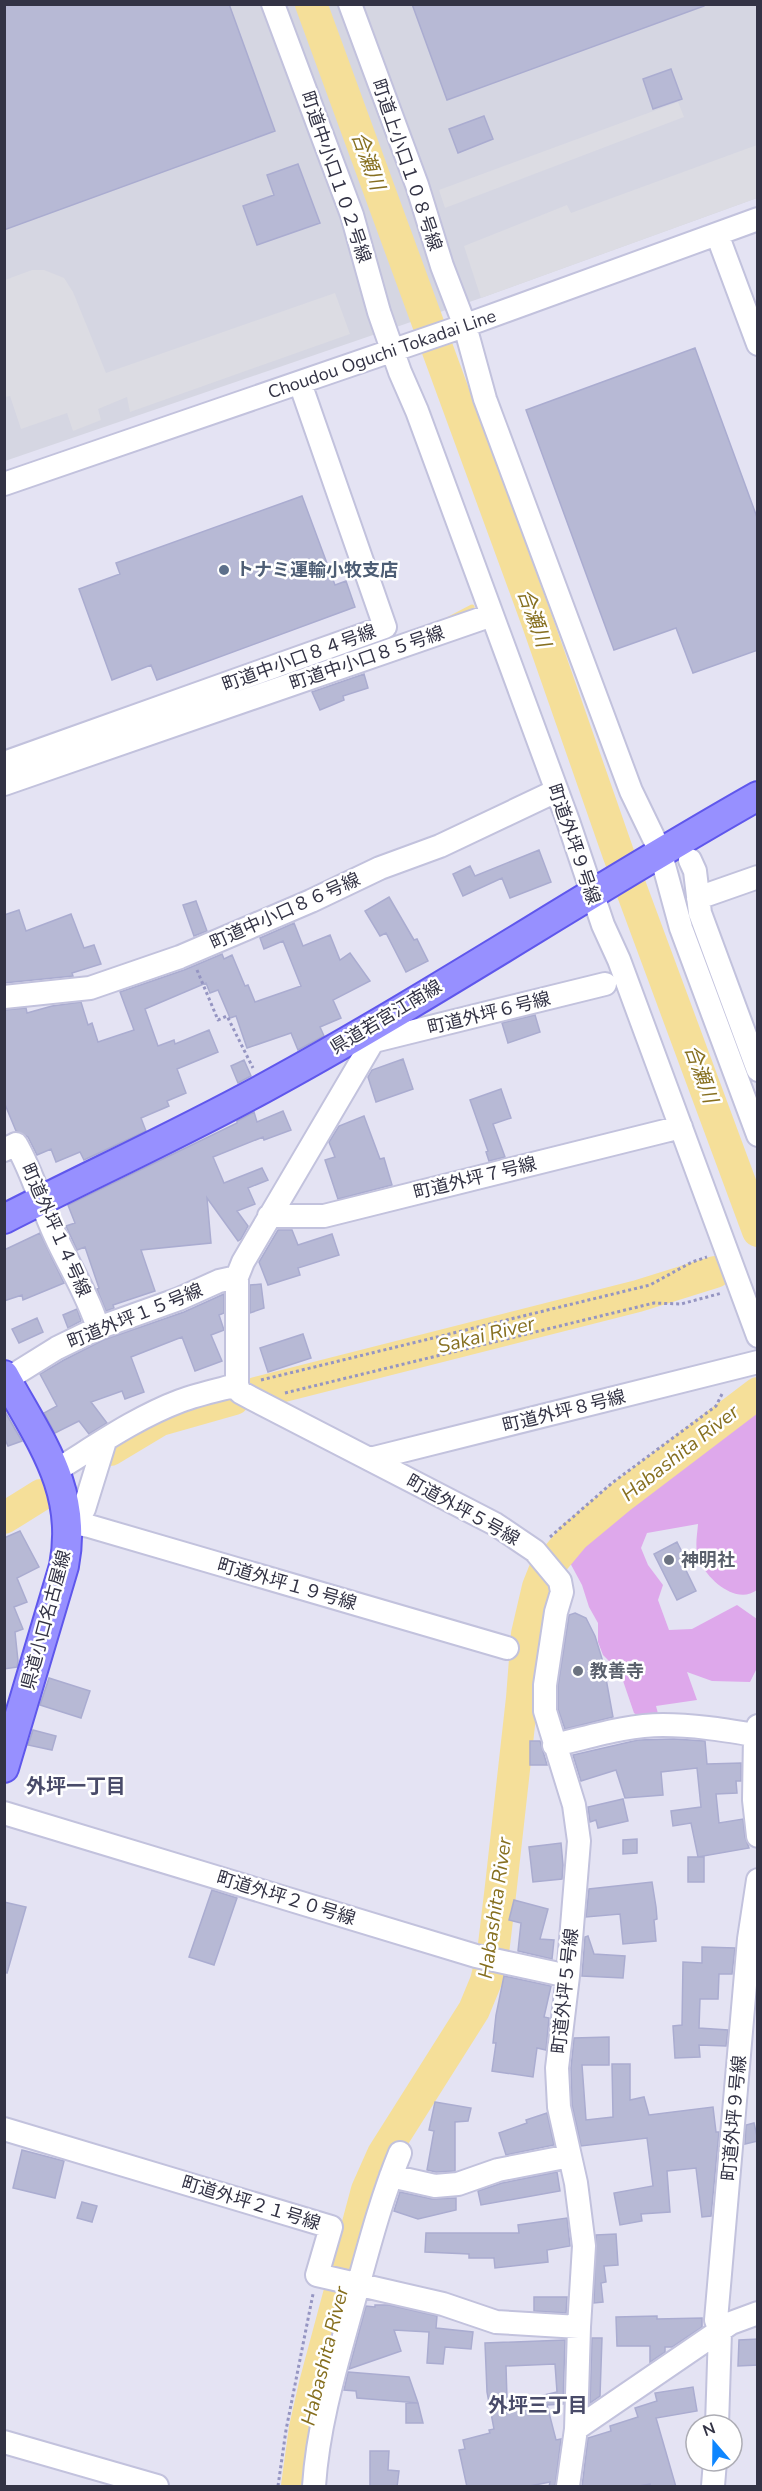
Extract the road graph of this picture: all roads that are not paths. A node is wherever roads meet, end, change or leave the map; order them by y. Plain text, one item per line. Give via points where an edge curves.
1 (273, 4) edge
2 (350, 4) edge
3 (758, 219) edge
4 (717, 234) junction
5 (461, 327) junction
6 (758, 344) edge
7 (396, 350) junction
8 (300, 382) junction
9 (4, 484) edge
10 (492, 615) junction
11 (4, 763) edge
12 (4, 783) edge
13 (556, 791) junction
14 (758, 796) edge
15 (657, 853) junction
16 (690, 860) dead end
17 (758, 877) edge
18 (594, 891) junction
19 (698, 898) junction
20 (605, 984) dead end
21 (4, 997) edge
22 (374, 1033) junction
23 (758, 1070) edge
24 (681, 1127) junction
25 (758, 1135) edge
26 (4, 1150) edge
27 (40, 1201) junction
28 (269, 1216) junction
29 (4, 1219) edge
30 (237, 1277) junction
31 (98, 1328) junction
32 (758, 1336) edge
33 (758, 1362) edge
34 (5, 1378) edge
35 (248, 1395) junction
36 (102, 1450) junction
37 (370, 1460) junction
38 (58, 1478) junction
39 (68, 1522) junction
40 (507, 1648) dead end
41 (756, 1731) edge
42 (554, 1744) junction
43 (4, 1768) edge
44 (4, 1813) edge
45 (758, 1836) edge
46 (758, 1880) edge
47 (568, 1976) junction
48 (4, 2129) edge
49 (400, 2153) dead end
50 (570, 2156) junction
51 (391, 2176) junction
52 (356, 2285) junction
53 (758, 2313) edge
54 (579, 2327) junction
55 (715, 2330) junction
56 (717, 2413) edge
57 (576, 2429) junction
58 (4, 2442) edge
59 (157, 2487) edge
60 (314, 2487) edge
61 (568, 2487) edge

1 - 7 street, 町道中小口１０２号線 via 352,215 379,312
2 - 5 street, 町道上小口１０８号線 via 417,185
3 - 4 street, Choudou Oguchi Tokadai Line
4 - 5 street, Choudou Oguchi Tokadai Line
4 - 6 street
5 - 7 street, Choudou Oguchi Tokadai Line
5 - 15 street, 町道上小口１０８号線 via 626,780
7 - 8 street, Choudou Oguchi Tokadai Line
7 - 10 street, 町道外坪９号線
8 - 9 street, Choudou Oguchi Tokadai Line
8 - 11 street, 町道中小口８４号線 via 385,627
10 - 12 street, 町道中小口８５号線
10 - 13 street, 町道外坪９号線
13 - 18 street, 町道外坪９号線
13 - 21 street, 町道中小口８６号線 via 440,846 380,868 190,953 90,988
14 - 15 main road, 県道若宮江南線
15 - 18 main road, 県道若宮江南線
15 - 25 street, 町道上小口１０８号線
16 - 19 street
17 - 19 street
18 - 22 main road, 県道若宮江南線
18 - 24 street, 町道外坪９号線 via 603,925
19 - 23 street via 700,913
20 - 22 street, 町道外坪６号線
22 - 27 main road, 県道若宮江南線
22 - 28 street
24 - 28 street, 町道外坪７号線 via 324,1216
24 - 32 street, 町道外坪９号線
26 - 27 street, 町道外坪１４号線 via 16,1144
27 - 29 main road, 県道若宮江南線
27 - 31 street, 町道外坪１４号線
28 - 30 street
30 - 31 street, 町道外坪１５号線
30 - 35 street
31 - 34 street, 町道外坪１５号線
33 - 37 street, 町道外坪８号線
34 - 38 main road, 県道小口名古屋線
35 - 36 street via 181,1400 133,1423
35 - 37 street, 町道外坪５号線
36 - 38 street
36 - 39 street via 84,1509
37 - 42 street, 町道外坪５号線 via 495,1524 538,1554 558,1577 562,1592 545,1685 545,1711
38 - 39 main road, 県道小口名古屋線
39 - 40 street, 町道外坪１９号線
39 - 43 main road, 県道小口名古屋線 via 64,1566
41 - 42 street via 662,1725
41 - 45 street via 754,1800
42 - 47 street, 町道外坪５号線 via 574,1805 579,1841
44 - 47 street, 町道外坪２０号線 via 476,1956
46 - 55 street, 町道外坪９号線 via 749,1938
47 - 50 street, 町道外坪５号線 via 557,2067 559,2107
48 - 52 street, 町道外坪２１号線 via 331,2227 317,2275
49 - 51 street
50 - 51 street via 498,2170 458,2184 435,2186
50 - 54 street, 町道外坪５号線 via 584,2246
51 - 52 street
52 - 54 street, 町道外坪２１号線 via 443,2304 496,2322
52 - 60 street via 319,2439
53 - 55 street
54 - 57 street, 町道外坪５号線
55 - 56 street, 町道外坪９号線
55 - 57 street
57 - 61 street, 町道外坪５号線
58 - 59 street

